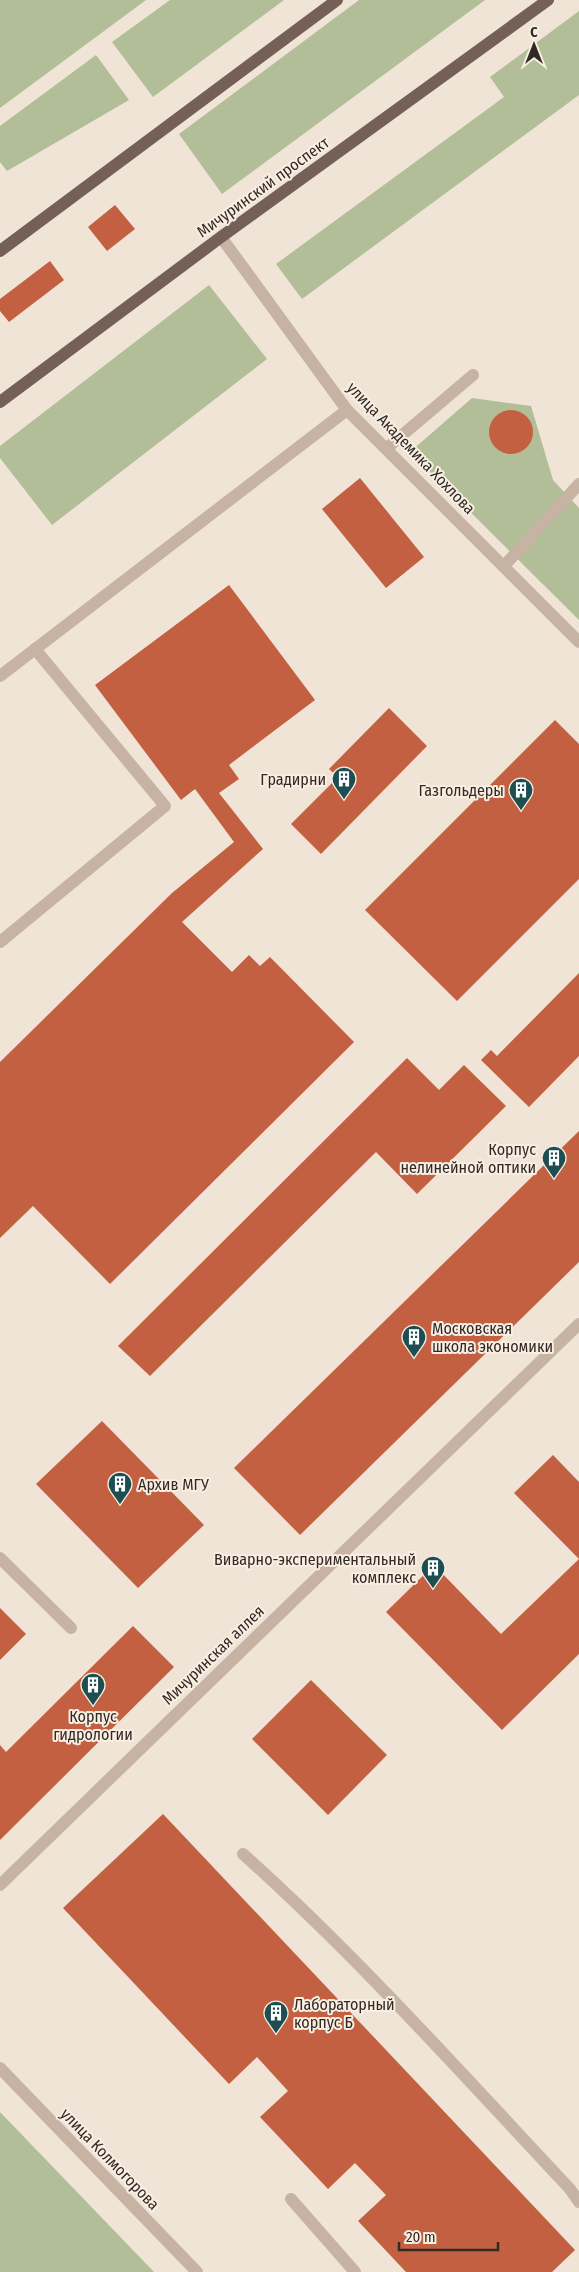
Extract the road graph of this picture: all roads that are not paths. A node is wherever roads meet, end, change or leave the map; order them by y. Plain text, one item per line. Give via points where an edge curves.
1 (338, 0) edge
2 (548, 0) edge
3 (221, 237) junction
4 (0, 251) edge
5 (473, 375) dead end
6 (0, 402) edge
7 (347, 410) junction
8 (387, 448) junction
9 (579, 484) edge
10 (504, 566) junction
11 (579, 642) edge
12 (34, 649) junction
13 (0, 676) edge
14 (0, 942) edge
15 (579, 1324) edge
16 (0, 1558) edge
17 (71, 1628) dead end
18 (244, 1854) dead end
19 (0, 1885) edge
20 (0, 2068) edge
21 (291, 2199) dead end
22 (579, 2202) edge
23 (197, 2272) edge
24 (355, 2272) edge

1 - 4 main road
2 - 3 main road, Мичуринский проспект
3 - 6 main road, Мичуринский проспект
3 - 7 street, улица Академика Хохлова
5 - 8 street
7 - 8 street, улица Академика Хохлова
7 - 12 street
8 - 10 street, улица Академика Хохлова
9 - 10 street
10 - 11 street, улица Академика Хохлова
12 - 13 street
12 - 14 street via 165,806
15 - 19 street, Мичуринская аллея
16 - 17 street
18 - 22 street via 373,1979
20 - 23 street, улица Колмогорова
21 - 24 street

